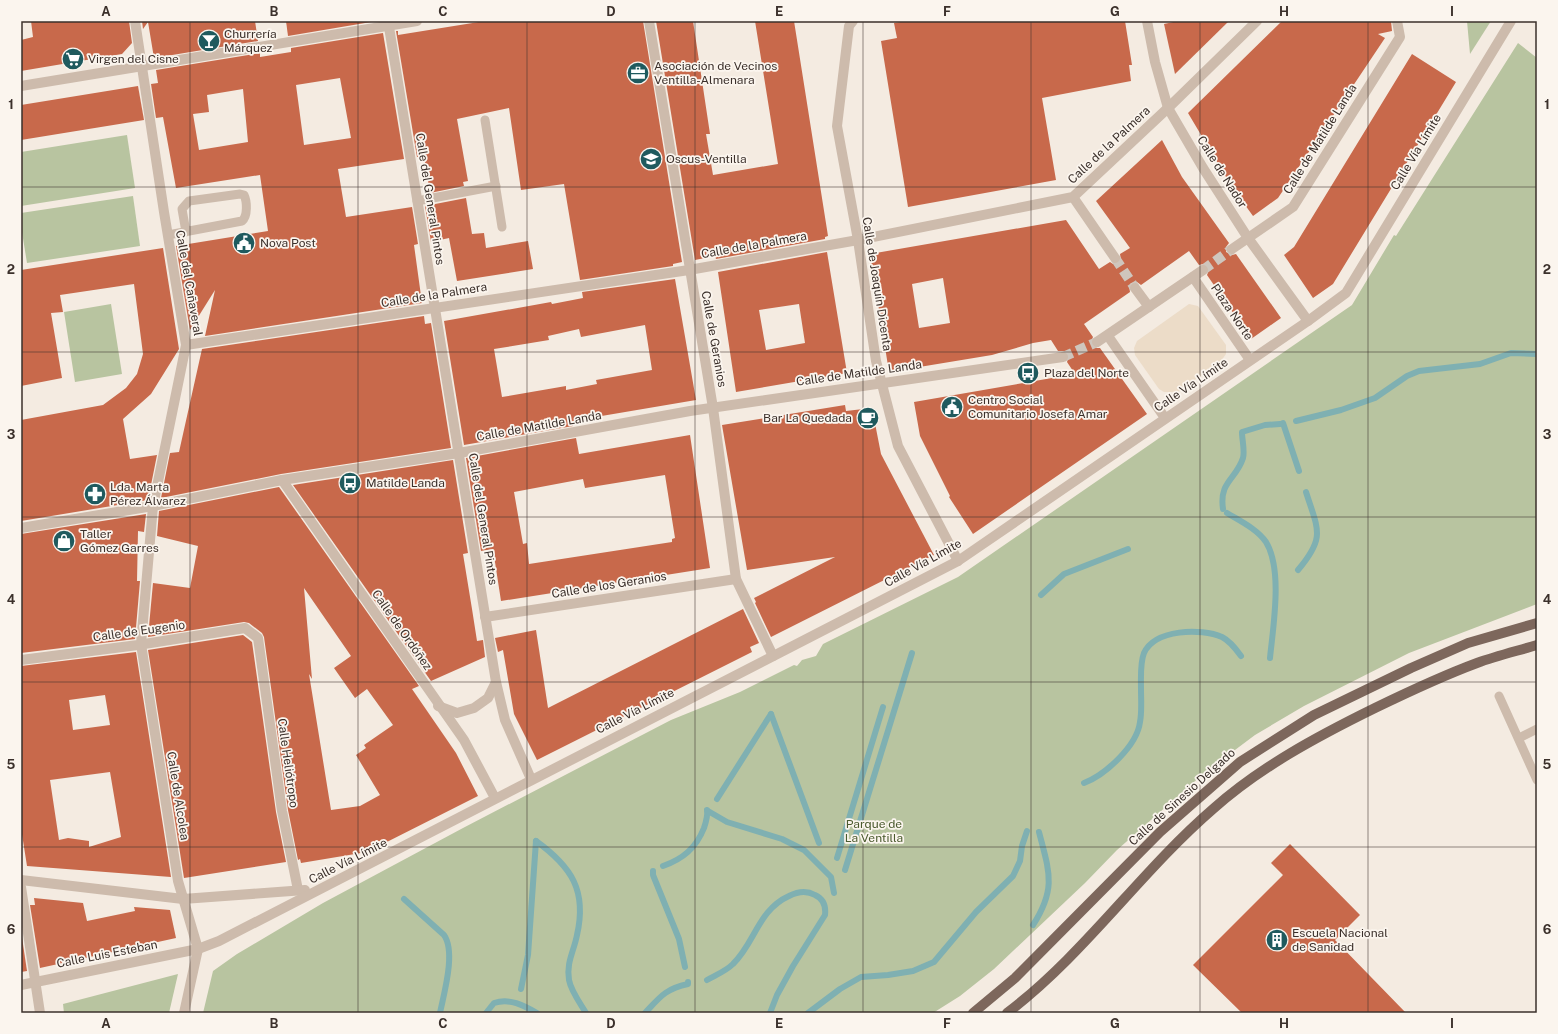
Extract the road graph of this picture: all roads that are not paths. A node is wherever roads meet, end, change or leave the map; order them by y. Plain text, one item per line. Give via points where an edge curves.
1 (135, 21) edge
2 (417, 21) edge
3 (649, 21) edge
4 (853, 21) edge
5 (1147, 21) edge
6 (1257, 21) edge
7 (1397, 21) edge
8 (1511, 21) edge
9 (388, 23) edge
10 (142, 66) junction
11 (21, 86) edge
12 (1168, 108) junction
13 (485, 120) dead end
14 (496, 186) junction
15 (1073, 197) junction
16 (417, 201) junction
17 (502, 227) dead end
18 (186, 232) junction
19 (168, 235) junction
20 (1248, 238) junction
21 (858, 240) junction
22 (1232, 249) tunnel mouth
23 (1114, 258) tunnel mouth
24 (689, 270) junction
25 (1203, 270) tunnel mouth
26 (1193, 277) junction
27 (1135, 288) tunnel mouth
28 (1149, 307) junction
29 (435, 308) junction
30 (1308, 321) junction
31 (1108, 336) junction
32 (1097, 342) tunnel mouth
33 (186, 345) junction
34 (1063, 358) tunnel mouth
35 (1250, 360) junction
36 (882, 382) junction
37 (713, 408) junction
38 (1165, 418) junction
39 (459, 453) junction
40 (282, 480) junction
41 (152, 506) junction
42 (21, 528) edge
43 (958, 561) junction
44 (736, 579) junction
45 (485, 617) junction
46 (1537, 623) edge
47 (258, 638) joint
48 (141, 644) junction
49 (1537, 645) edge
50 (773, 656) junction
51 (21, 660) edge
52 (496, 682) junction
53 (1499, 696) dead end
54 (438, 706) junction
55 (1537, 729) edge
56 (1519, 738) junction
57 (531, 779) junction
58 (1537, 780) edge
59 (495, 798) junction
60 (21, 880) edge
61 (21, 887) edge
62 (298, 890) junction
63 (319, 890) junction
64 (183, 898) junction
65 (198, 949) junction
66 (36, 981) junction
67 (21, 985) edge
68 (40, 1013) edge
69 (184, 1013) edge
70 (973, 1013) edge
71 (1007, 1013) edge

1 - 10 street, Calle del Cañaveral
2 - 9 street
3 - 24 street, Calle de Geranios
4 - 21 street, Calle de Joaquín Dicenta via 849,26 837,126
5 - 12 street, Calle de Nador
6 - 12 street, Calle de la Palmera
7 - 20 street, Calle de Matilde Landa via 1400,37 1293,207
8 - 30 street, Calle Vía Límite via 1346,293
9 - 10 street
9 - 16 street, Calle del General Pintos
10 - 11 street
10 - 19 street, Calle del Cañaveral
12 - 15 street, Calle de la Palmera
12 - 20 street, Calle de Nador
13 - 14 lane
14 - 16 lane
14 - 17 lane
15 - 21 street, Calle de la Palmera
15 - 23 street
16 - 29 street, Calle del General Pintos
18 - 18 lane via 242,221 246,215 244,195 189,200 182,209
18 - 19 lane
19 - 33 street, Calle del Cañaveral
20 - 22 street, Calle de Matilde Landa
20 - 30 street, Calle de Nador
21 - 24 street, Calle de la Palmera
21 - 36 street, Calle de Joaquín Dicenta via 876,361
24 - 29 street, Calle de la Palmera
24 - 37 street, Calle de Geranios
25 - 26 street
26 - 28 street
26 - 35 street, Plaza Norte
27 - 28 street
28 - 31 street
29 - 33 street, Calle de la Palmera
29 - 39 street, Calle del General Pintos
30 - 35 street, Calle Vía Límite
31 - 32 street
31 - 38 street
33 - 41 street, Calle del Cañaveral
34 - 36 street, Calle de Matilde Landa
35 - 38 street, Calle Vía Límite
36 - 37 street, Calle de Matilde Landa
36 - 43 street, Calle de Joaquín Dicenta via 898,446
37 - 39 street, Calle de Matilde Landa
37 - 44 street, Calle de Geranios
38 - 43 street, Calle Vía Límite
39 - 40 street, Calle de Matilde Landa
39 - 45 street, Calle del General Pintos
40 - 41 street, Calle de Matilde Landa
40 - 54 street, Calle de Ordóñez
41 - 42 street, Calle de Matilde Landa
41 - 48 street, Calle del Cañaveral
43 - 50 street, Calle Vía Límite
44 - 45 street, Calle de los Geranios
44 - 50 street, Calle de Geranios
45 - 52 street, Calle del General Pintos
46 - 70 main road, Calle de Sinesio Delgado via 1468,643 1411,668 1314,715 1240,762 1160,832 1015,978
47 - 48 street, Calle de Eugenio via 245,628
47 - 62 street, Calle Heliótropo via 282,811
48 - 51 street, Calle de Eugenio
48 - 64 street, Calle de Alcolea via 178,881
49 - 71 main road via 1478,662 1414,689 1324,733 1252,778 1173,846 1074,951 1026,999
50 - 57 street, Calle Vía Límite
52 - 54 street via 488,698 474,708 457,713
52 - 57 street, Calle del General Pintos via 506,720
53 - 56 lane
54 - 59 street, Calle de Ordóñez via 464,740
55 - 56 lane
56 - 58 lane
57 - 59 street, Calle Vía Límite
59 - 63 street, Calle Vía Límite
60 - 64 street
61 - 66 street
62 - 63 street
62 - 64 street
63 - 65 street, Calle Vía Límite via 219,941
64 - 65 street, Calle de Alcolea
65 - 66 street, Calle Luis Esteban
65 - 69 street
66 - 67 street, Calle Luis Esteban
66 - 68 street

